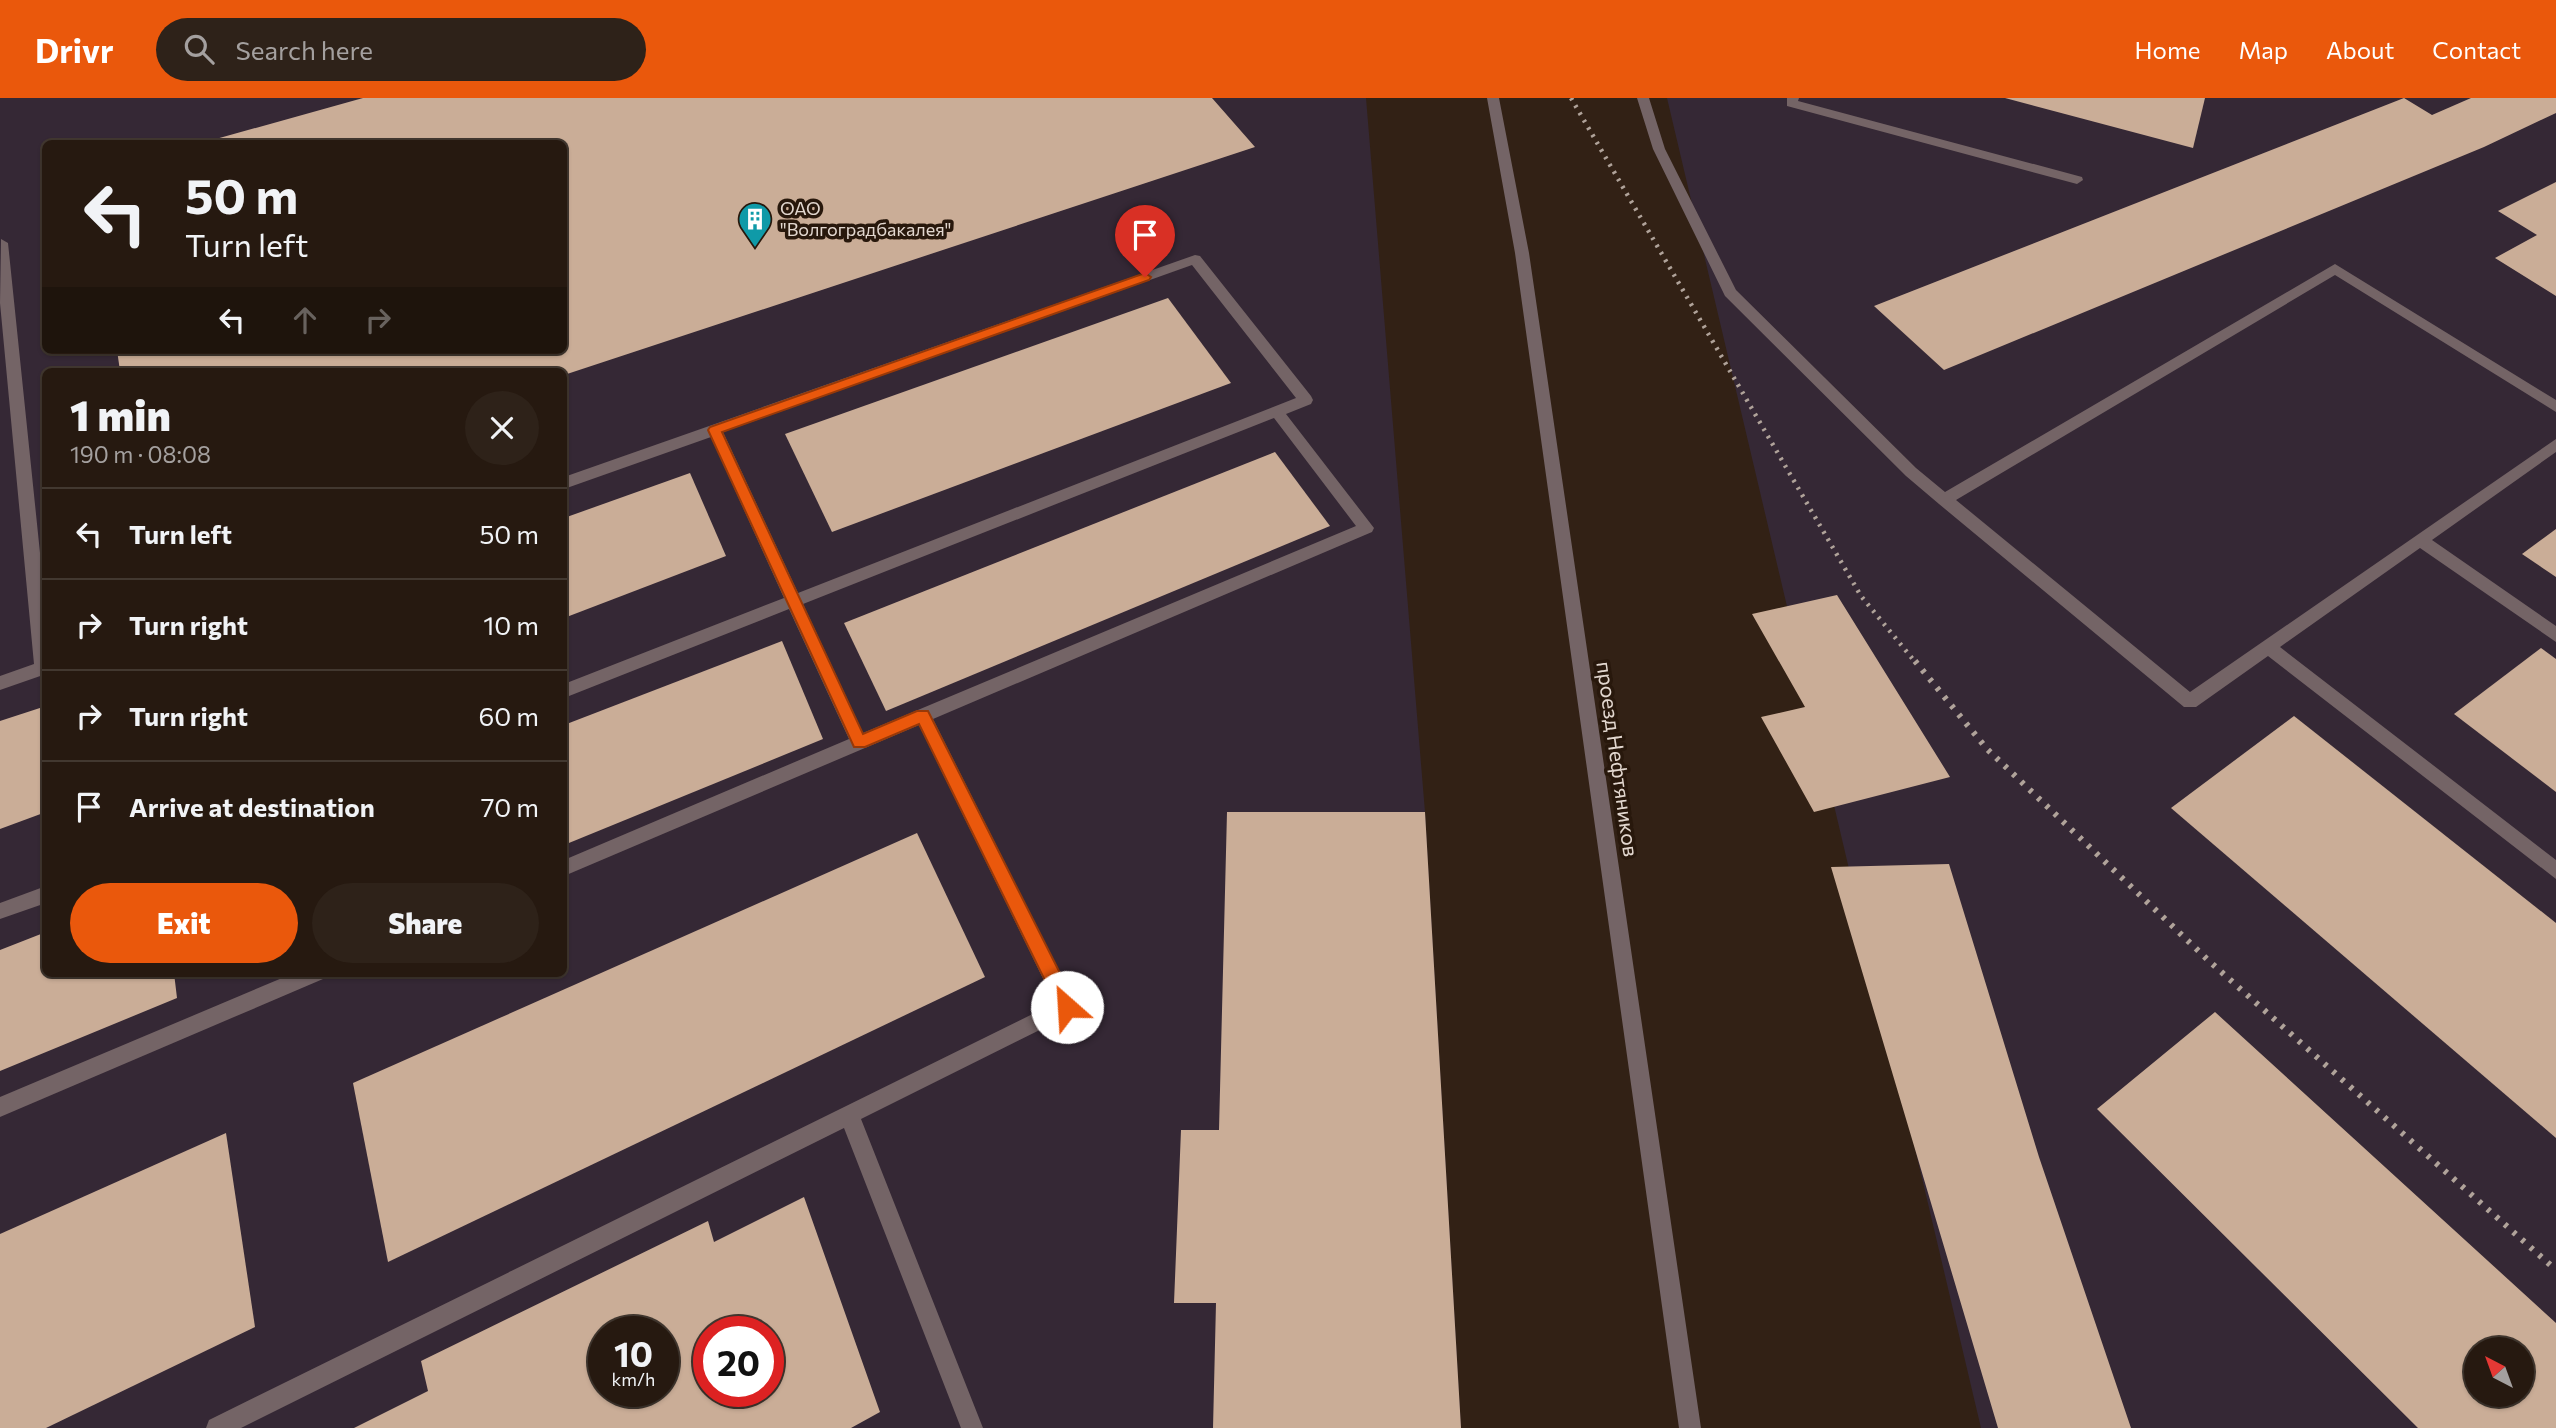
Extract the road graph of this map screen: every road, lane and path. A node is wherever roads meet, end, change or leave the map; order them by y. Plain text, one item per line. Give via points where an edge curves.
1 (1493, 98) edge
2 (1643, 98) edge
3 (1793, 98) edge
4 (2077, 180) dead end
5 (1, 243) edge
6 (2556, 407) edge
7 (1276, 411) junction
8 (715, 430) junction
9 (2556, 444) edge
10 (567, 483) edge
11 (1944, 500) junction
12 (2420, 540) junction
13 (793, 601) junction
14 (2556, 635) edge
15 (2269, 647) junction
16 (42, 648) edge
17 (42, 669) edge
18 (0, 683) edge
19 (567, 690) edge
20 (923, 716) junction
21 (859, 743) junction
22 (567, 867) edge
23 (2556, 870) edge
24 (42, 895) edge
25 (0, 911) edge
26 (307, 977) edge
27 (0, 1107) edge
28 (849, 1115) junction
29 (217, 1428) edge
30 (972, 1428) edge
31 (1690, 1428) edge

1 - 31 street, проезд Нефтяников via 1522,253
2 - 11 street via 1659,149 1730,293
3 - 4 street via 1791,103
5 - 16 street
6 - 11 street via 2334,269
7 - 8 street via 1306,400 1195,259
7 - 13 street
7 - 20 street via 1366,528
8 - 10 street
8 - 13 street
9 - 12 street
11 - 15 street via 2190,702
12 - 14 street
12 - 15 street
13 - 19 street
13 - 21 street
15 - 23 street
17 - 18 street
20 - 21 street
20 - 28 street via 1067,1007
21 - 22 street
24 - 25 street
26 - 27 street
28 - 29 street
28 - 30 street

